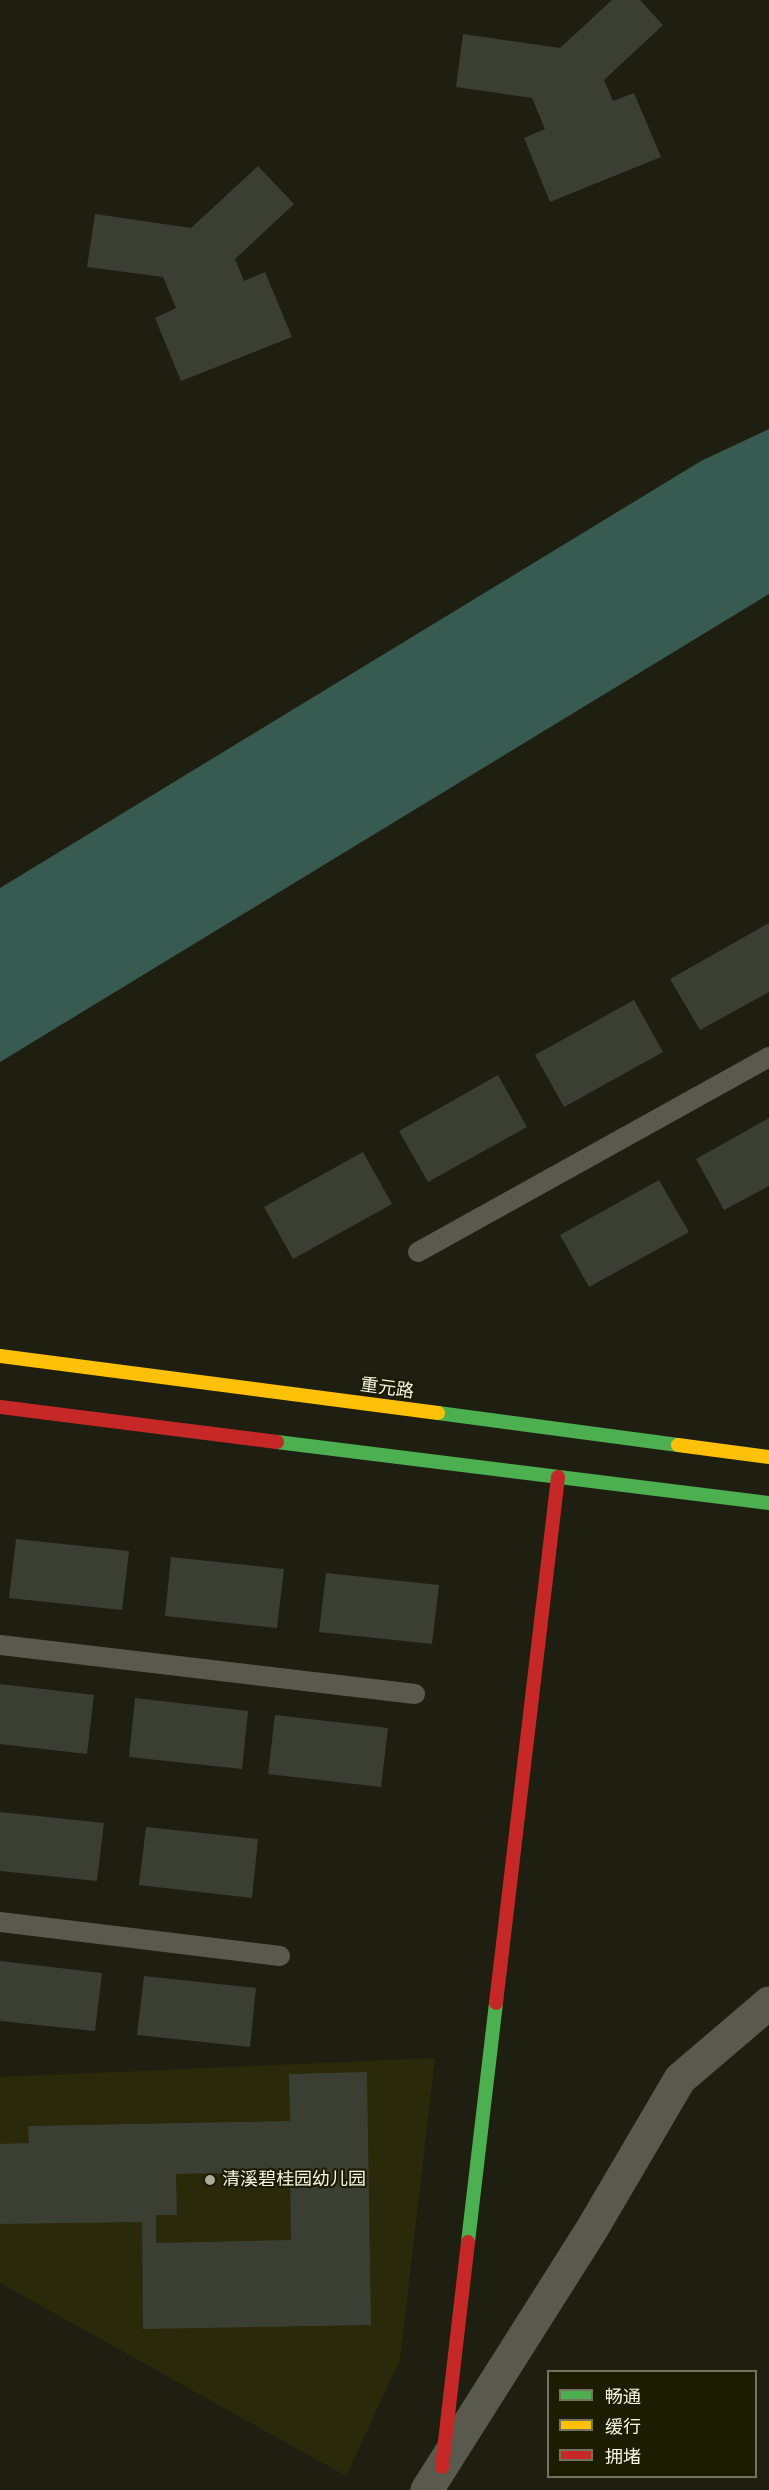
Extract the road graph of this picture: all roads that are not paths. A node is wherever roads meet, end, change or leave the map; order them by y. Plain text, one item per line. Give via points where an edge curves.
1 (769, 1057) edge
2 (418, 1252) dead end
3 (0, 1356) edge
4 (0, 1407) edge
5 (769, 1457) edge
6 (558, 1477) junction
7 (769, 1503) edge
8 (0, 1645) edge
9 (415, 1695) dead end
10 (0, 1922) edge
11 (280, 1956) dead end
12 (769, 2003) edge
13 (435, 2478) edge

1 - 2 lane
3 - 5 street, 重元路
4 - 6 street
6 - 7 street
6 - 13 street
8 - 9 lane
10 - 11 lane
12 - 13 street via 680,2079

